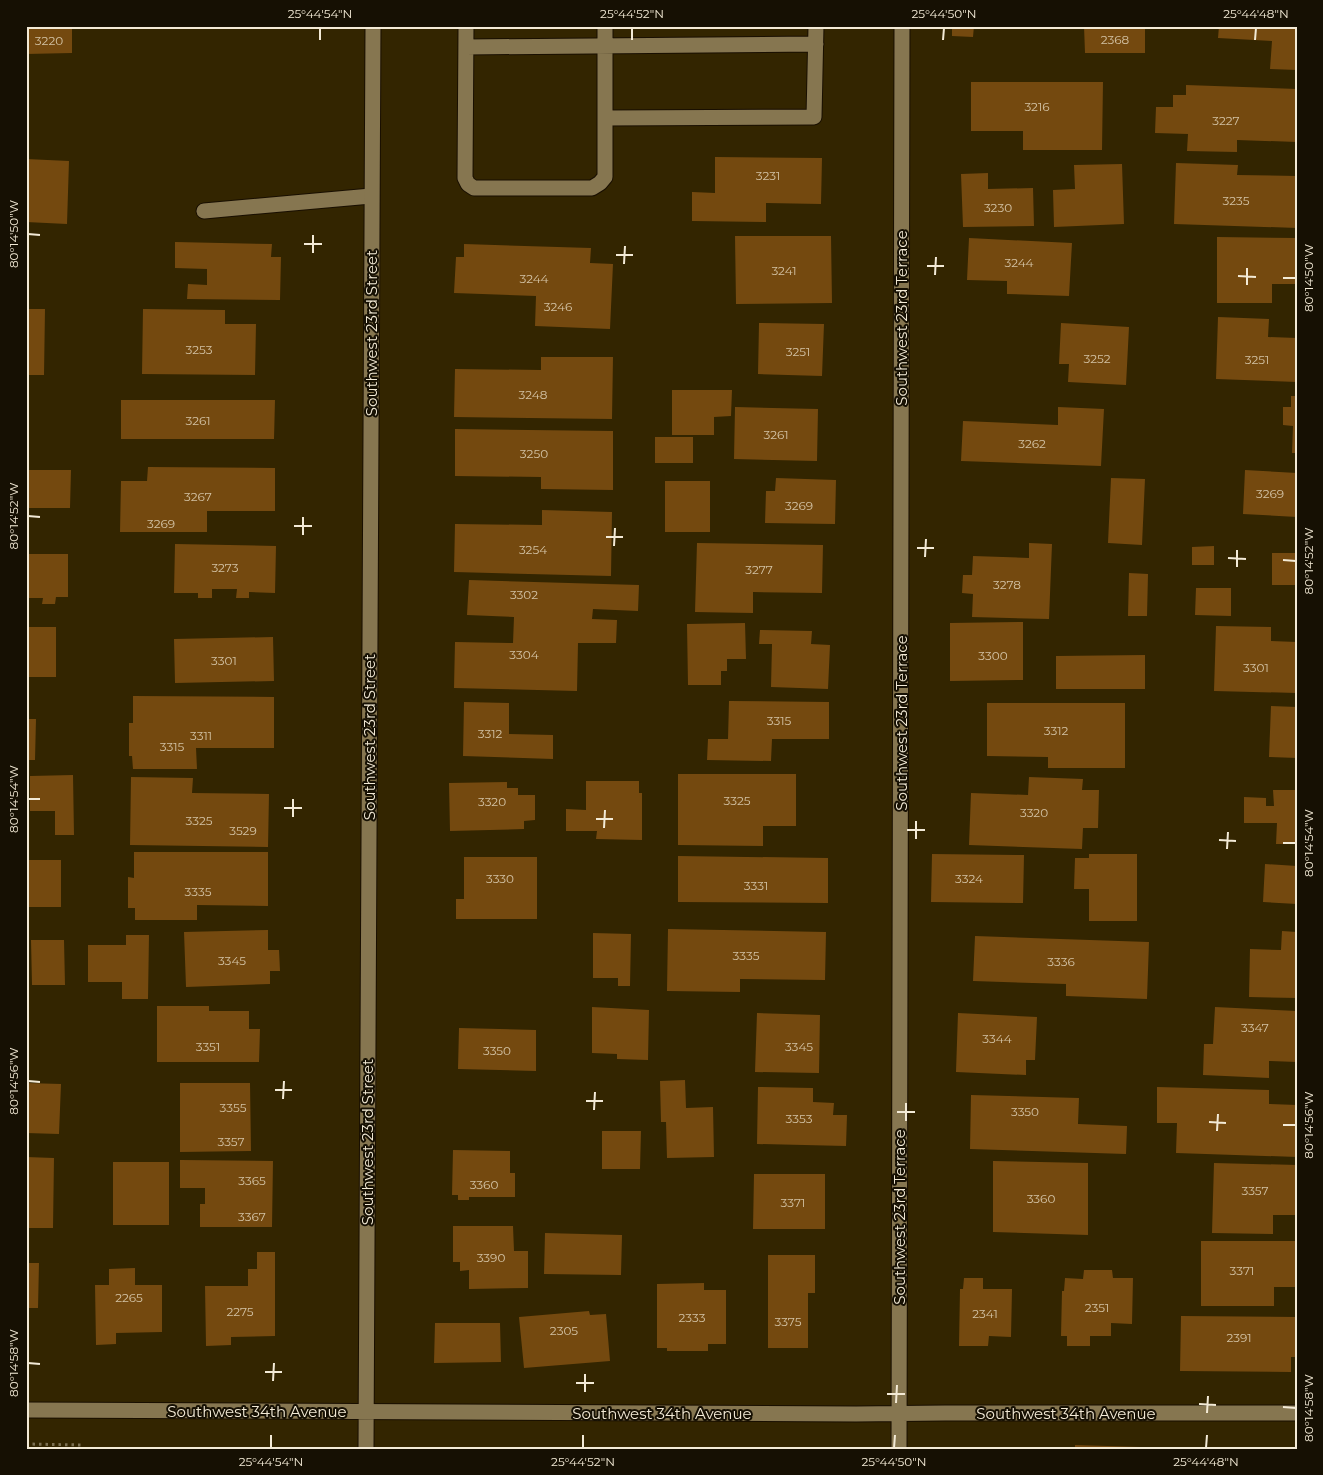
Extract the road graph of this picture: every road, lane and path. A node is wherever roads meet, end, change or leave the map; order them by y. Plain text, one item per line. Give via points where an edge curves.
1 (373, 26) edge
2 (466, 26) edge
3 (605, 26) edge
4 (816, 26) edge
5 (902, 26) edge
6 (816, 44) junction
7 (605, 45) junction
8 (466, 47) junction
9 (605, 118) junction
10 (371, 196) junction
11 (204, 211) dead end
12 (26, 1410) edge
13 (366, 1411) junction
14 (1297, 1413) edge
15 (899, 1414) junction
16 (26, 1444) edge
17 (82, 1445) dead end
18 (366, 1449) edge
19 (899, 1449) edge

1 - 10 street, Southwest 23rd Street
2 - 8 street
3 - 7 street
4 - 6 street
5 - 15 street, Southwest 23rd Terrace
6 - 7 street
6 - 9 street via 814,117
7 - 8 street
7 - 9 street
8 - 9 street via 465,178 474,188 592,188 605,177
10 - 11 street
10 - 13 street, Southwest 23rd Street
12 - 13 street, Southwest 34th Avenue
13 - 15 street, Southwest 34th Avenue
13 - 18 street, Southwest 23rd Street
14 - 15 street, Southwest 34th Avenue
15 - 19 street, Southwest 23rd Terrace
16 - 17 path

